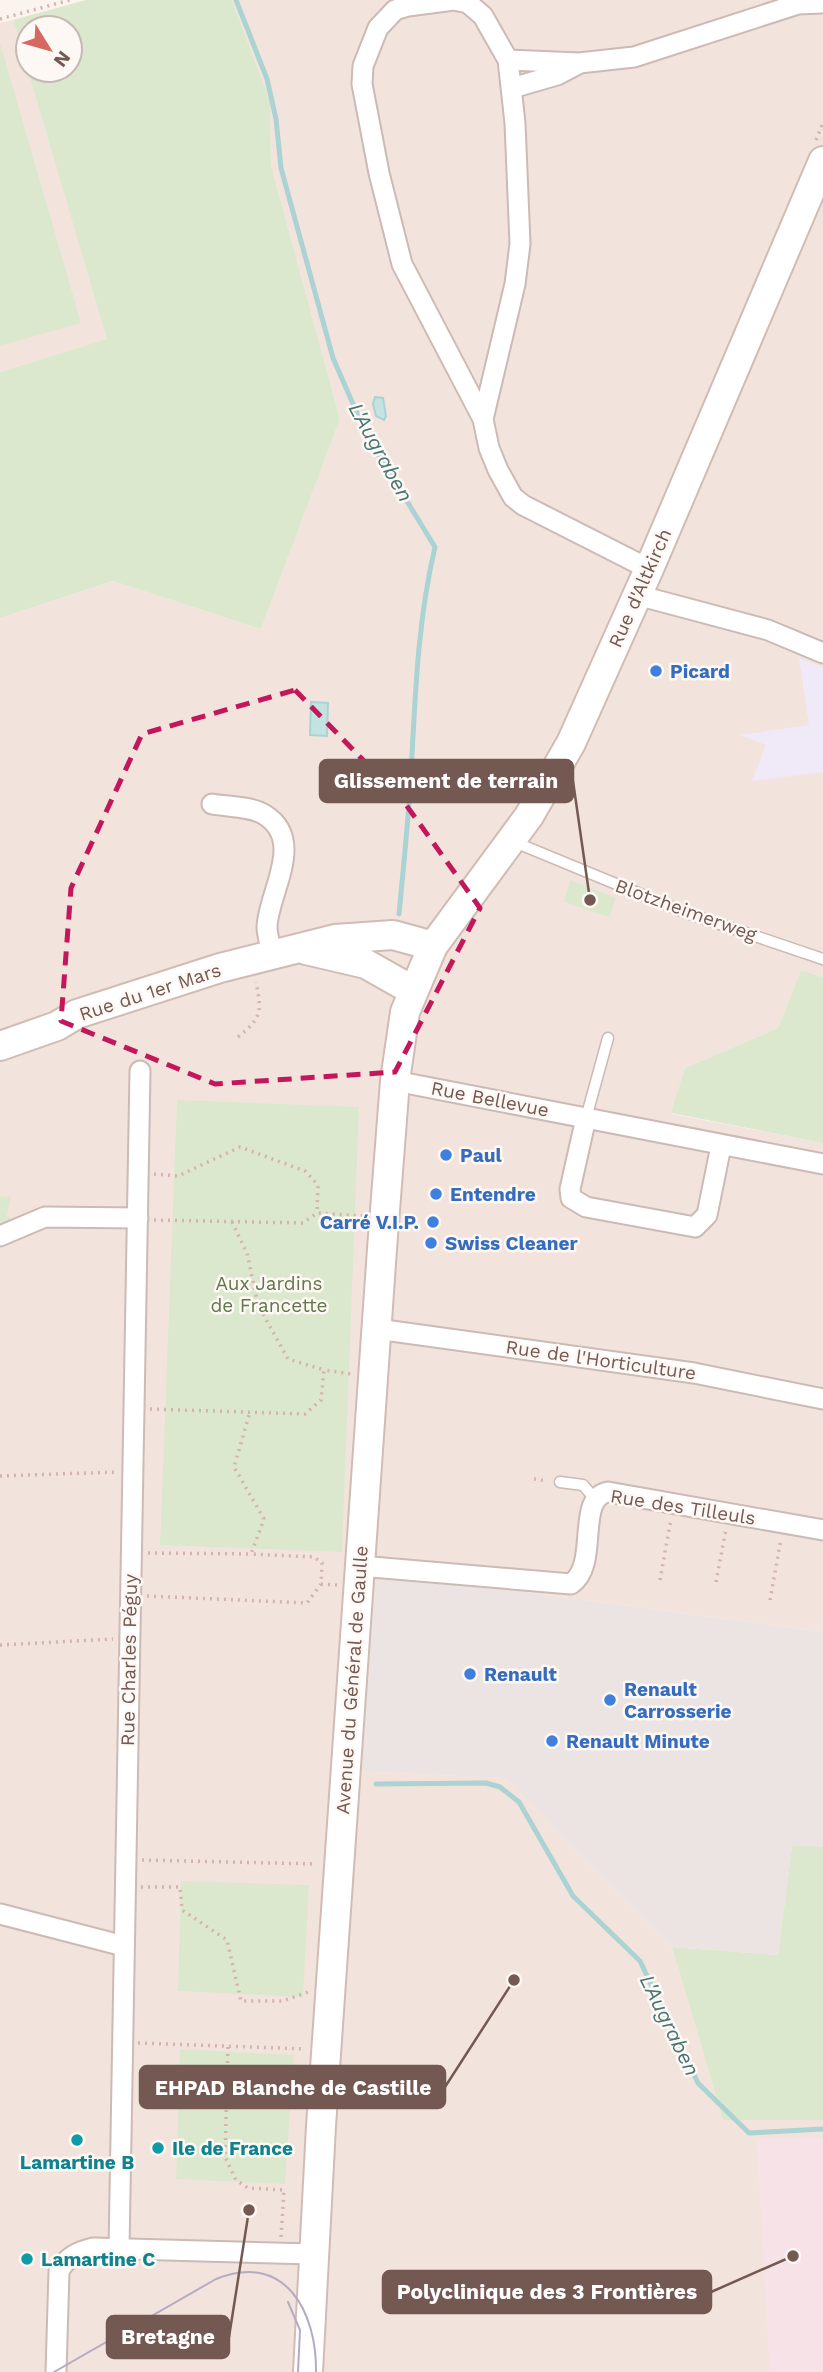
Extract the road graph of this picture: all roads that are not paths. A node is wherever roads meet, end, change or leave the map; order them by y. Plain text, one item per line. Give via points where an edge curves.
1 (468, 2) edge
2 (823, 3) edge
3 (508, 60) junction
4 (579, 63) junction
5 (512, 88) junction
6 (823, 161) edge
7 (483, 419) junction
8 (649, 569) junction
9 (637, 595) junction
10 (823, 653) edge
11 (212, 804) dead end
12 (512, 841) junction
13 (433, 946) junction
14 (303, 949) junction
15 (272, 954) junction
16 (823, 959) edge
17 (412, 990) junction
18 (608, 1038) dead end
19 (0, 1046) edge
20 (140, 1071) dead end
21 (395, 1081) junction
22 (586, 1118) junction
23 (721, 1146) junction
24 (823, 1164) edge
25 (138, 1218) junction
26 (0, 1236) edge
27 (377, 1329) junction
28 (823, 1399) edge
29 (560, 1482) dead end
30 (595, 1499) junction
31 (823, 1530) edge
32 (351, 1576) junction
33 (0, 1914) edge
34 (124, 1946) junction
35 (118, 2249) junction
36 (313, 2254) junction
37 (56, 2372) edge
38 (308, 2372) edge

1 - 3 street via 483,16
1 - 7 street via 395,10 378,28 363,66 362,84 402,264
2 - 4 street via 798,4 634,57
3 - 4 street
3 - 5 street
4 - 5 street via 557,75
5 - 7 street via 519,266
6 - 8 main road, Rue d'Altkirch
7 - 8 street via 489,448 513,497
8 - 9 main road, Rue d'Altkirch
9 - 10 street via 768,630
9 - 12 main road, Rue d'Altkirch via 571,743
11 - 15 street via 256,811 280,832 284,842 267,927
12 - 13 main road, Rue d'Altkirch
12 - 16 lane, Blotzheimerweg via 684,912
13 - 14 main road, Rue du 1er Mars via 393,935 335,939
13 - 17 main road, Rue d'Altkirch
14 - 15 main road, Rue du 1er Mars
14 - 17 main road, Rue du 1er Mars via 366,964
15 - 19 main road, Rue du 1er Mars via 77,1014 57,1027
17 - 21 main road, Avenue du Général de Gaulle
18 - 22 lane
20 - 25 street, Rue Charles Péguy
21 - 22 street, Rue Bellevue
21 - 27 main road, Avenue du Général de Gaulle
22 - 23 street, Rue Bellevue
22 - 23 street via 569,1189 571,1198 586,1207 636,1218 687,1228 702,1224
23 - 24 street, Rue Bellevue
25 - 26 street via 46,1217
25 - 34 street, Rue Charles Péguy
27 - 28 street, Rue de l'Horticulture via 694,1373
27 - 32 main road, Avenue du Général de Gaulle
29 - 30 lane via 583,1485
30 - 31 street, Rue des Tilleuls via 608,1492
30 - 32 street, Rue des Tilleuls via 583,1572 571,1584
32 - 36 main road, Avenue du Général de Gaulle via 339,1870
33 - 34 street
34 - 35 street, Rue Charles Péguy
35 - 36 street
35 - 37 street via 77,2252 59,2271
36 - 38 main road, Avenue du Général de Gaulle

